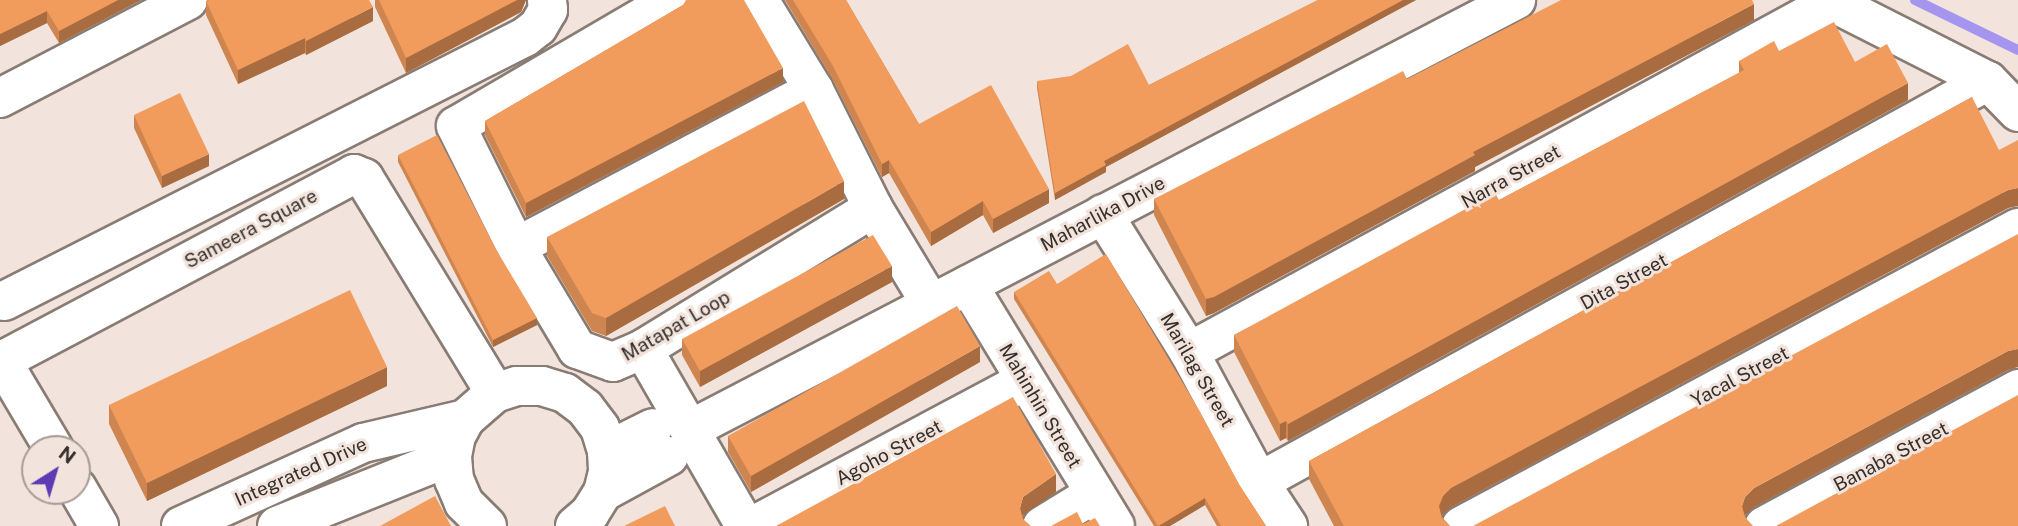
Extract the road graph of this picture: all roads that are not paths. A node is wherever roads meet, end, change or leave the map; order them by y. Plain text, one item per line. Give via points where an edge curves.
1 (188, 0) edge
2 (547, 0) edge
3 (672, 0) edge
4 (759, 0) edge
5 (1516, 0) edge
6 (1830, 1) edge
7 (1988, 81) junction
8 (814, 90) junction
9 (0, 98) edge
10 (2018, 112) edge
11 (873, 208) junction
12 (1103, 214) junction
13 (2018, 228) edge
14 (516, 247) junction
15 (968, 285) junction
16 (2, 297) edge
17 (931, 304) junction
18 (27, 347) junction
19 (643, 349) junction
20 (1189, 352) junction
21 (1024, 381) junction
22 (2018, 389) edge
23 (495, 393) junction
24 (465, 419) junction
25 (678, 434) junction
26 (46, 435) edge
27 (607, 451) junction
28 (452, 456) junction
29 (1259, 482) junction
30 (603, 492) junction
31 (1094, 494) junction
32 (87, 505) edge
33 (204, 521) edge
34 (99, 526) edge
35 (277, 526) edge
36 (486, 526) edge
37 (575, 526) edge
38 (745, 526) edge
39 (754, 526) edge
40 (1042, 526) edge
41 (1115, 526) edge
42 (1288, 526) edge
43 (1461, 526) edge
44 (1764, 526) edge

1 - 9 street
2 - 16 street via 548,10 538,27 525,37
3 - 14 street, Matapat Loop via 456,126
4 - 8 street
5 - 12 street, Maharlika Drive
6 - 7 street
6 - 20 street, Narra Street
7 - 10 street
7 - 29 street, Dita Street
8 - 11 street
8 - 14 street
11 - 17 street
11 - 19 street, Matapat Loop
12 - 15 street, Maharlika Drive
12 - 20 street, Marilag Street
13 - 43 street, Yacal Street
14 - 19 street, Matapat Loop via 577,349 613,362
15 - 17 street, Maharlika Drive
15 - 21 street, Mahinhin Street
16 - 18 street
17 - 25 street, Maharlika Drive
18 - 23 street, Sameera Square via 359,174
18 - 26 street, Sameera Square via 5,364
19 - 25 street
20 - 29 street, Marilag Street
21 - 31 street, Mahinhin Street
21 - 39 street, Agoho Street
22 - 44 street, Banaba Street
23 - 24 street
23 - 27 street via 517,386 542,386 565,393 585,408 600,428
24 - 28 street
24 - 33 street, Integrated Drive via 363,443
25 - 27 street
25 - 30 street
25 - 38 street
27 - 30 street
28 - 35 street, Integrated Drive
28 - 36 street via 454,480 464,503
29 - 42 street, Marilag Street
30 - 37 street
31 - 40 street
31 - 41 street, Mahinhin Street
32 - 34 street

